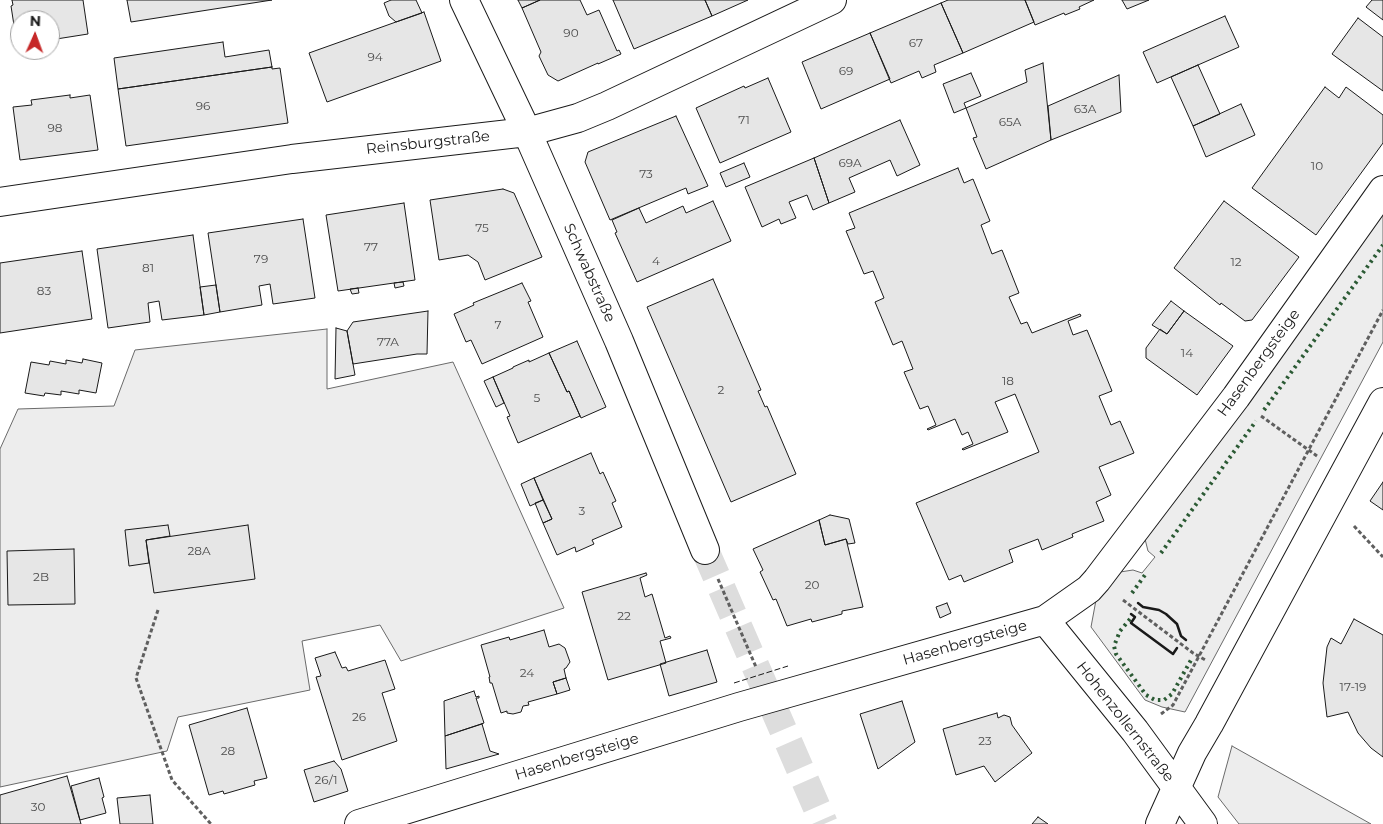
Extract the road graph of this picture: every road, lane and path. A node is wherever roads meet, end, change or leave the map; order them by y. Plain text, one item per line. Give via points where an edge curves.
1 (464, 0) edge
2 (832, 0) edge
3 (527, 132) junction
4 (1383, 190) edge
5 (0, 202) edge
6 (1383, 310) edge
7 (1236, 397) junction
8 (1383, 402) edge
9 (1308, 450) junction
10 (1343, 476) junction
11 (1353, 525) dead end
12 (1383, 557) edge
13 (710, 560) joint
14 (1125, 602) dead end
15 (158, 610) dead end
16 (1045, 620) junction
17 (1193, 653) dead end
18 (756, 668) dead end
19 (1136, 731) junction
20 (1176, 788) junction
21 (211, 824) edge
22 (359, 824) edge
23 (1160, 824) edge
24 (1203, 824) edge

1 - 3 street, Schwabstraße
2 - 3 street, Reinsburgstraße via 607,106
3 - 5 street, Reinsburgstraße via 292,159
3 - 13 street, Schwabstraße
4 - 7 street, Hasenbergsteige
6 - 9 path
7 - 9 path
7 - 16 street, Hasenbergsteige via 1097,580
8 - 10 street
9 - 10 path
9 - 19 path via 1173,705
10 - 20 street
11 - 12 path
13 - 18 path
14 - 17 path
15 - 21 path via 136,678 172,780
16 - 19 street, Hohenzollernstraße
16 - 22 street, Hasenbergsteige via 748,705
19 - 20 street, Hohenzollernstraße
20 - 23 street
20 - 24 street, Hohenzollernstraße

